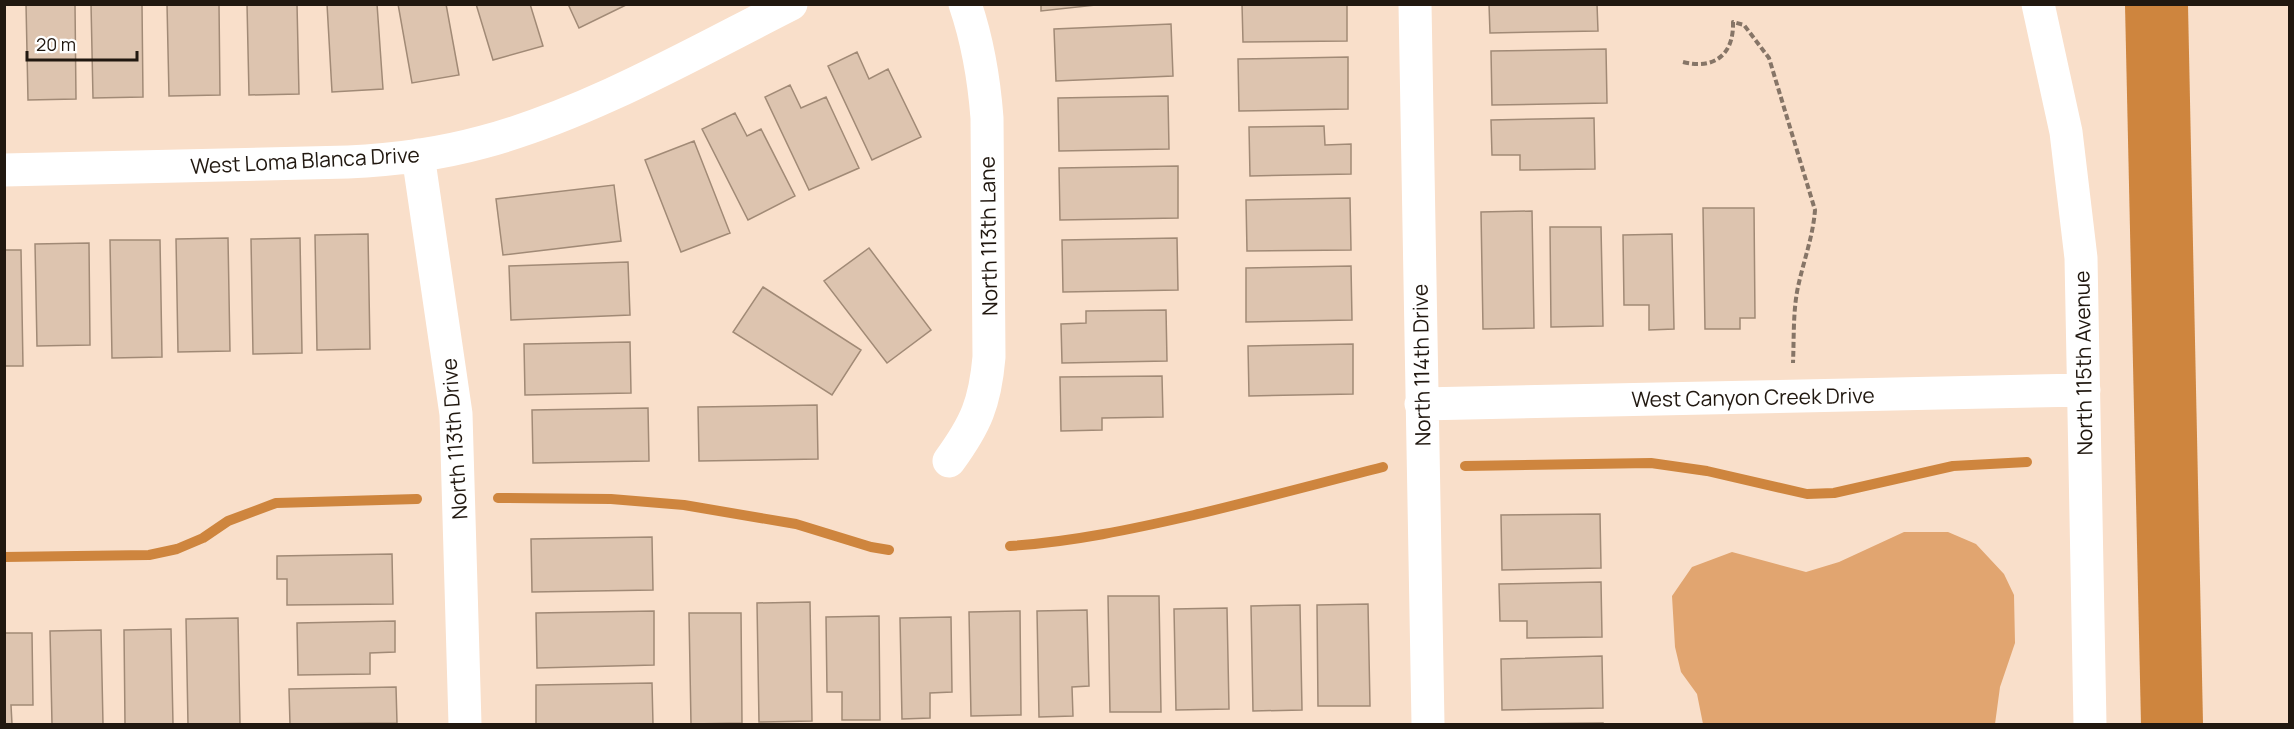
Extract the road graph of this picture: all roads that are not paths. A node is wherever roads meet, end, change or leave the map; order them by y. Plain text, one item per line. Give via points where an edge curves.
1 (791, 4) edge
2 (965, 4) edge
3 (1415, 4) edge
4 (2038, 4) edge
5 (418, 155) junction
6 (4, 170) edge
7 (2084, 390) junction
8 (1421, 404) junction
9 (949, 461) dead end
10 (465, 724) edge
11 (1428, 724) edge
12 (2090, 724) edge

1 - 5 street, West Loma Blanca Drive via 560,117 484,142
2 - 9 street, North 113th Lane via 979,51 987,118 989,357 978,415
3 - 8 street, North 114th Drive
4 - 7 street, North 115th Avenue via 2066,132 2081,258
5 - 6 street, West Loma Blanca Drive via 348,162
5 - 10 street, North 113th Drive via 453,384
7 - 8 street, West Canyon Creek Drive
7 - 12 street, North 115th Avenue
8 - 11 street, North 114th Drive

